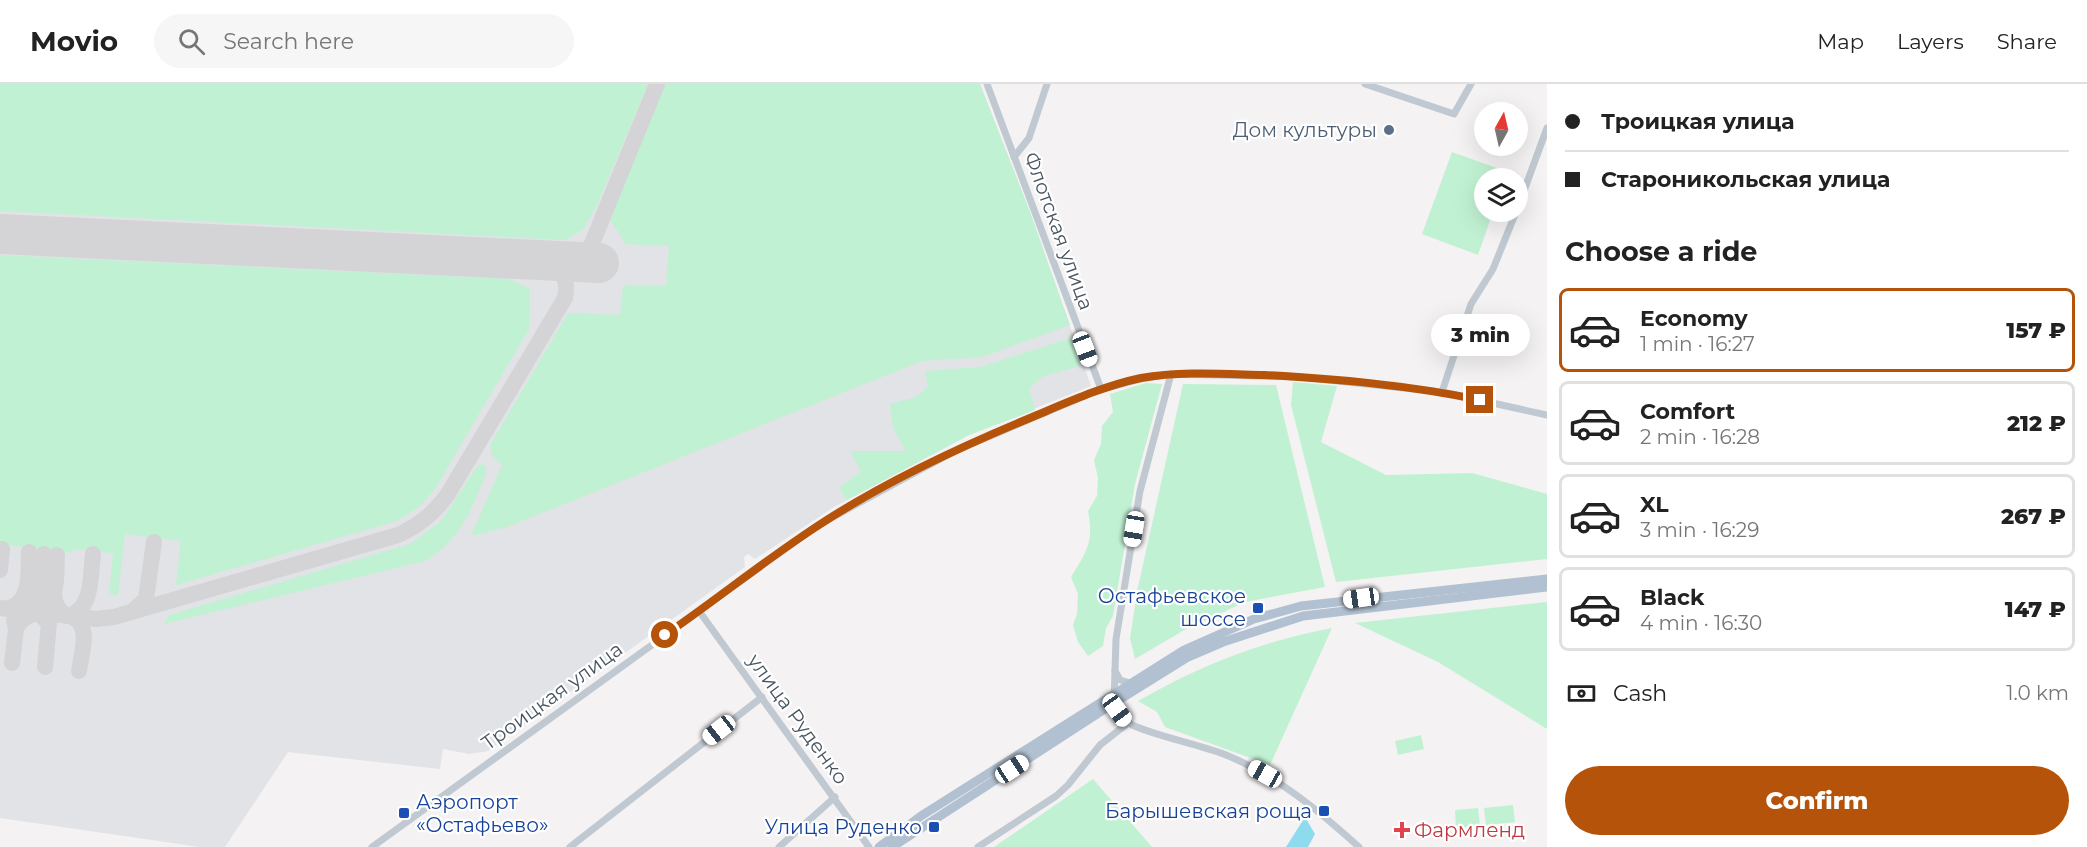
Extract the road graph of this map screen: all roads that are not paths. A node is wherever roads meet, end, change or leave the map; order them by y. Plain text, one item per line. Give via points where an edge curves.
1 (987, 84) edge
2 (1047, 84) edge
3 (1365, 84) edge
4 (1471, 84) edge
5 (1547, 128) edge
6 (1014, 157) junction
7 (1528, 180) edge
8 (1512, 222) edge
9 (1171, 374) junction
10 (1101, 389) junction
11 (1442, 392) junction
12 (1547, 415) edge
13 (1547, 579) edge
14 (1547, 587) edge
15 (699, 611) junction
16 (1114, 669) junction
17 (1130, 682) junction
18 (762, 697) junction
19 (1113, 698) junction
20 (1128, 723) junction
21 (835, 797) junction
22 (372, 847) edge
23 (570, 847) edge
24 (779, 847) edge
25 (870, 847) edge
26 (879, 847) edge
27 (892, 847) edge
28 (978, 847) edge
29 (1359, 847) edge

1 - 6 street, Флотская улица
2 - 6 street via 1029,138
3 - 4 street via 1454,114
5 - 7 street
6 - 10 street, Флотская улица
8 - 11 street via 1493,269 1471,304
9 - 10 street, Троицкая улица
9 - 11 street, Троицкая улица via 1300,377
9 - 16 street via 1140,491
10 - 15 street, Троицкая улица via 965,446 840,513
11 - 12 street, Троицкая улица
13 - 17 main road via 1285,610 1254,619 1184,650
14 - 19 main road via 1291,619 1188,657
15 - 18 street, улица Руденко
15 - 22 street, Троицкая улица
16 - 17 street via 1118,678
16 - 19 street
17 - 19 main road
18 - 21 street, улица Руденко
18 - 23 street
19 - 20 street
19 - 26 main road
19 - 27 main road
20 - 28 street via 1100,746 1056,796
20 - 29 street via 1252,767 1299,797
21 - 24 street
21 - 25 street, улица Руденко

